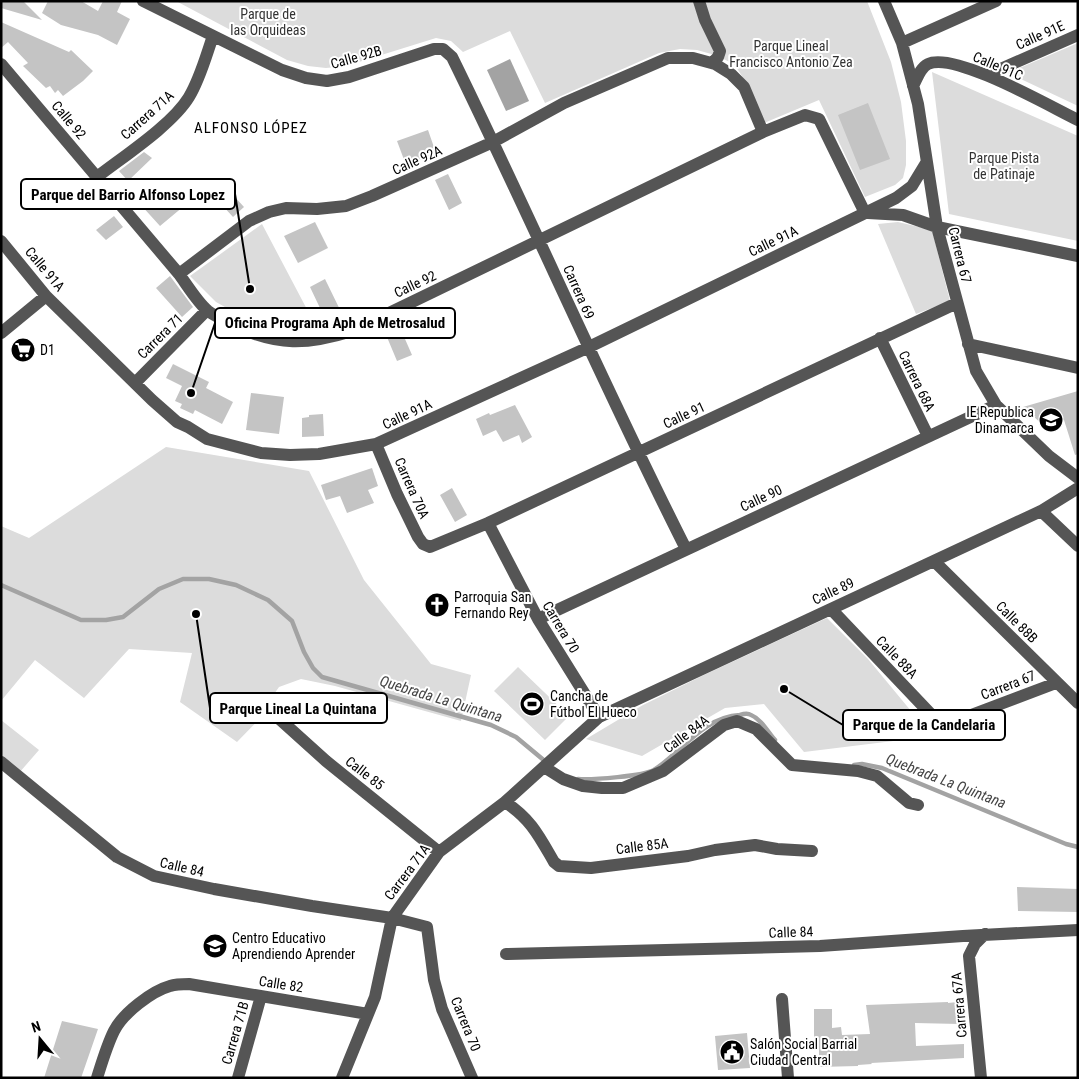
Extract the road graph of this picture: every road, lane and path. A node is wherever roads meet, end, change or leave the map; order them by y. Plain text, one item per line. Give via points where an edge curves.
1 (143, 1) edge
2 (699, 1) edge
3 (884, 1) edge
4 (996, 1) edge
5 (1078, 35) edge
6 (213, 36) junction
7 (902, 43) junction
8 (443, 49) joint
9 (714, 62) dead end
10 (1, 64) edge
11 (987, 75) junction
12 (913, 86) junction
13 (1078, 120) edge
14 (763, 132) junction
15 (493, 142) junction
16 (926, 163) junction
17 (97, 177) junction
18 (865, 213) junction
19 (936, 227) junction
20 (1, 241) edge
21 (540, 241) junction
22 (1078, 256) edge
23 (179, 274) junction
24 (46, 296) junction
25 (957, 303) junction
26 (207, 310) junction
27 (1, 333) edge
28 (880, 338) junction
29 (968, 344) junction
30 (588, 348) junction
31 (1078, 368) edge
32 (135, 383) junction
33 (996, 404) junction
34 (928, 436) junction
35 (376, 444) junction
36 (637, 453) junction
37 (1078, 478) edge
38 (1078, 488) edge
39 (1042, 512) junction
40 (488, 523) junction
41 (423, 544) joint
42 (1078, 546) edge
43 (686, 549) junction
44 (935, 562) junction
45 (831, 609) junction
46 (538, 619) junction
47 (1056, 683) junction
48 (1078, 703) edge
49 (275, 715) dead end
50 (598, 717) junction
51 (942, 726) joint
52 (1, 762) edge
53 (544, 767) junction
54 (506, 802) junction
55 (918, 805) dead end
56 (812, 851) dead end
57 (439, 852) junction
58 (392, 918) junction
59 (1078, 930) edge
60 (985, 934) junction
61 (506, 954) dead end
62 (261, 996) junction
63 (782, 999) dead end
64 (368, 1014) junction
65 (97, 1078) edge
66 (238, 1078) edge
67 (342, 1078) edge
68 (472, 1078) edge
69 (788, 1078) edge
70 (980, 1078) edge

1 - 6 street, Calle 92B
2 - 9 street via 720,51
3 - 7 street, Carrera 67
4 - 7 street
5 - 11 street, Calle 91E
6 - 8 street, Calle 92B via 282,70 327,81
6 - 17 street, Carrera 71A via 189,97 163,125
7 - 12 street, Carrera 67
8 - 15 street, Carrera 69 via 452,57
10 - 17 street, Calle 92
11 - 12 street, Calle 91C via 944,62 929,63
11 - 13 street, Calle 91C
12 - 16 street, Carrera 67
14 - 15 street, Calle 92A via 744,87 732,74 715,64 693,58 668,58 564,103
14 - 18 street, Calle 92 via 805,115 819,119
14 - 21 street, Calle 92
15 - 21 street, Carrera 69
15 - 23 street, Calle 92A via 346,206 286,208 269,212 249,221
16 - 18 street, Calle 91A via 912,186
16 - 19 street, Carrera 67
17 - 23 street, Calle 92
18 - 19 street, Calle 91A via 904,215
18 - 30 street, Calle 91A
19 - 22 street, Calle 91A
19 - 25 street, Carrera 67
20 - 24 street, Calle 91A
21 - 26 street, Calle 92 via 352,331 329,338 283,342 239,327
21 - 30 street, Carrera 69
23 - 26 street, Calle 92
24 - 27 street
24 - 32 street, Calle 91A
25 - 28 street, Calle 91
25 - 29 street, Carrera 67
26 - 32 street, Carrera 71
28 - 34 street, Carrera 68A
28 - 36 street, Calle 91
29 - 31 street
29 - 33 street, Carrera 67 via 976,371
30 - 35 street, Calle 91A
30 - 36 street, Carrera 69
32 - 35 street, Calle 91A via 177,422 207,439 232,446 290,456
33 - 34 street, Calle 90
33 - 37 street, Carrera 67 via 1049,456
34 - 43 street, Calle 90
35 - 41 street, Carrera 70A
36 - 40 street, Calle 91
36 - 43 street, Carrera 69
38 - 39 street, Calle 89
39 - 42 street
39 - 44 street, Calle 89
40 - 41 street, Calle 91 via 430,547
40 - 46 street, Carrera 70
43 - 46 street, Calle 90
44 - 45 street, Calle 89
44 - 47 street, Calle 88B
45 - 50 street, Calle 89
45 - 51 street, Calle 88A
46 - 50 street, Carrera 70
47 - 48 street, Calle 88B
47 - 51 street, Carrera 67
49 - 57 street, Calle 85 via 326,761
50 - 53 street, Carrera 71A
52 - 58 street, Calle 84 via 117,857 154,876
53 - 54 street, Carrera 71A
53 - 55 street, Calle 84A via 562,779 583,786 623,788 663,771 724,725 737,721 756,729 792,765 858,771 877,776 910,803
54 - 56 street, Calle 85A via 531,824 559,866 591,868 755,845
54 - 57 street, Carrera 71A
57 - 58 street, Carrera 71A
58 - 64 street, Carrera 71A via 375,997
58 - 68 street, Carrera 70 via 427,927 434,980 442,1008
59 - 60 street, Calle 84
60 - 61 street, Calle 84 via 820,946
60 - 70 street, Carrera 67A via 969,956
62 - 64 street, Calle 82
62 - 65 street, Calle 82 via 189,984 172,985 157,991 132,1010 114,1030
62 - 66 street, Carrera 71B
63 - 69 street
64 - 67 street, Carrera 71A

